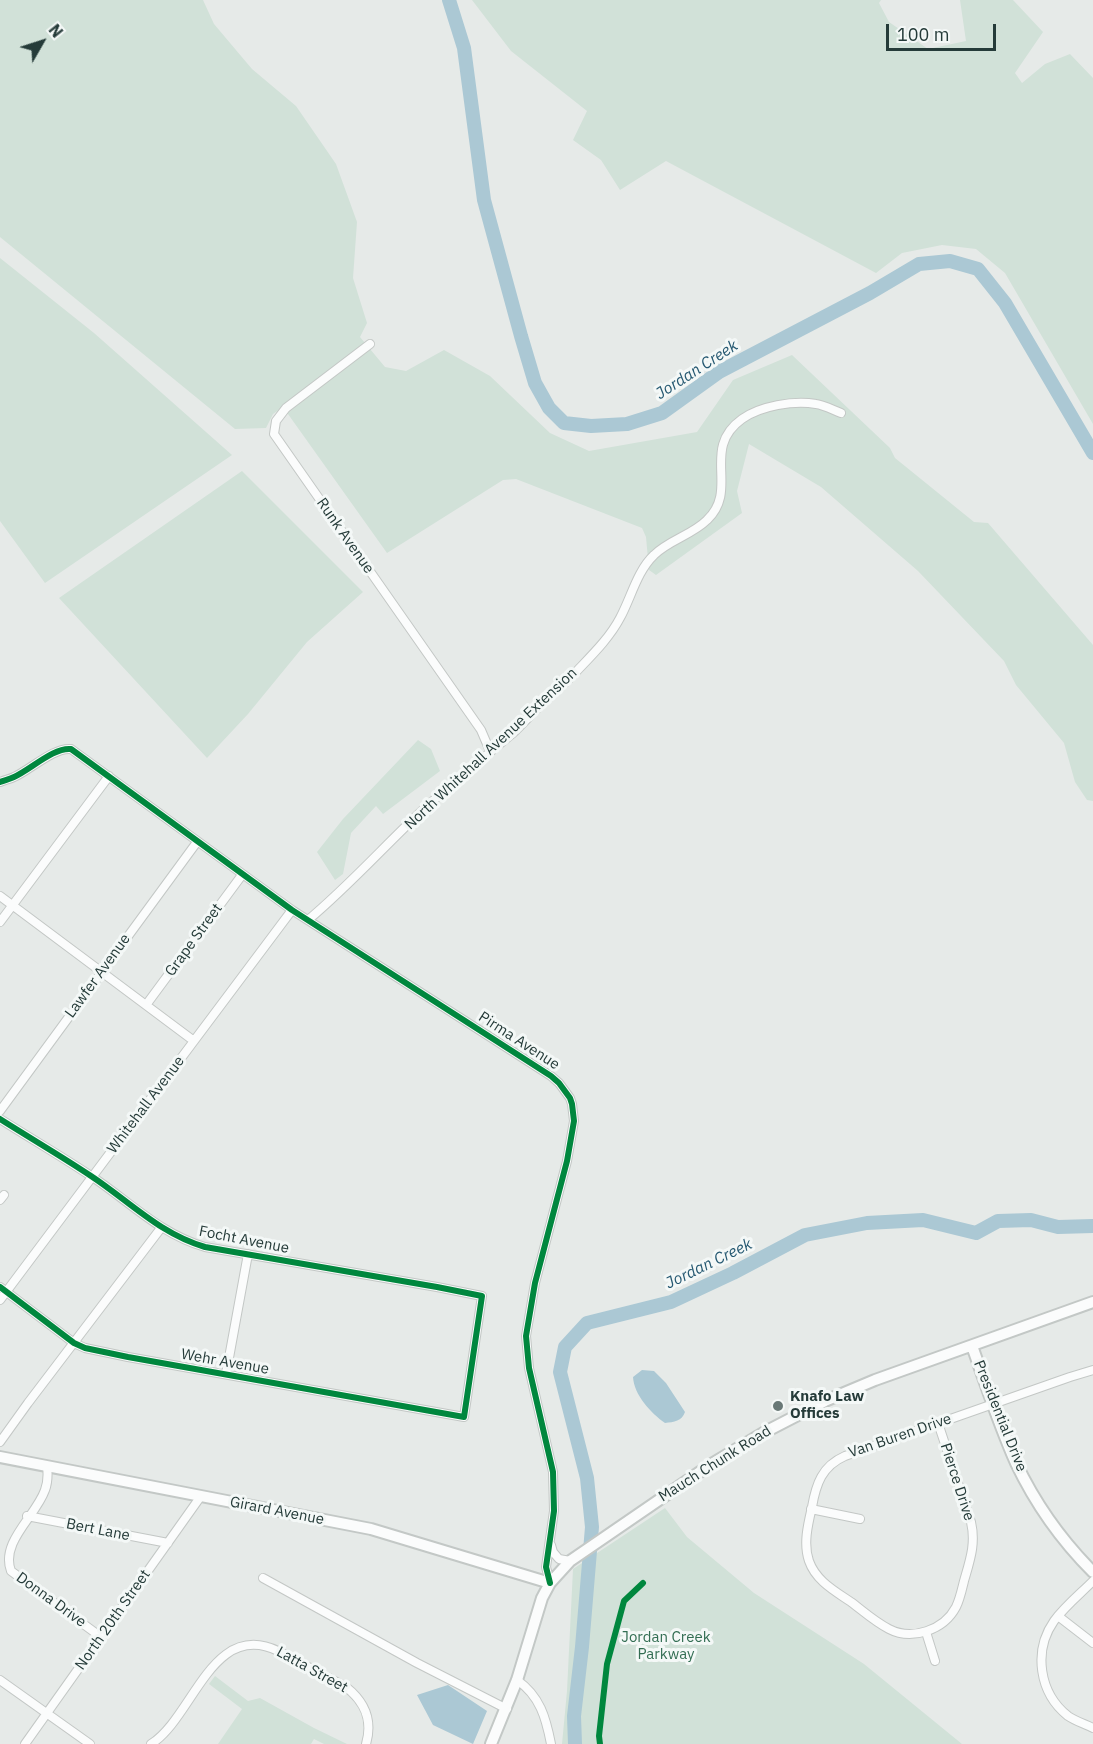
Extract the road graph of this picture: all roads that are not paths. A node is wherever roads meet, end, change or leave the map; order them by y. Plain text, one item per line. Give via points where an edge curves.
1 (370, 344) dead end
2 (841, 413) dead end
3 (490, 751) junction
4 (109, 776) junction
5 (0, 782) edge
6 (197, 842) junction
7 (242, 875) junction
8 (0, 896) edge
9 (12, 905) junction
10 (292, 910) junction
11 (308, 920) junction
12 (0, 922) edge
13 (101, 972) junction
14 (146, 1005) junction
15 (194, 1041) junction
16 (0, 1111) edge
17 (0, 1119) edge
18 (92, 1177) junction
19 (161, 1227) junction
20 (248, 1254) junction
21 (3, 1290) edge
22 (0, 1300) edge
23 (1093, 1302) edge
24 (74, 1343) junction
25 (972, 1346) junction
26 (1093, 1370) edge
27 (225, 1374) junction
28 (993, 1404) junction
29 (464, 1417) joint
30 (938, 1423) junction
31 (0, 1442) edge
32 (0, 1457) edge
33 (47, 1466) junction
34 (201, 1496) junction
35 (811, 1509) junction
36 (27, 1516) junction
37 (860, 1519) dead end
38 (168, 1543) junction
39 (550, 1544) junction
40 (570, 1561) junction
41 (1093, 1572) edge
42 (263, 1578) dead end
43 (1093, 1581) edge
44 (550, 1583) junction
45 (1058, 1616) junction
46 (926, 1632) junction
47 (101, 1637) junction
48 (1093, 1643) edge
49 (934, 1661) dead end
50 (0, 1680) edge
51 (517, 1680) junction
52 (507, 1709) junction
53 (47, 1713) junction
54 (1093, 1728) edge
55 (25, 1744) edge
56 (90, 1744) edge
57 (151, 1744) edge
58 (366, 1744) edge
59 (491, 1744) edge
60 (551, 1744) edge

1 - 3 street, Runk Avenue via 286,408 276,421 274,434 481,730
2 - 3 street, North Whitehall Avenue Extension via 818,404 790,403 756,410 730,429 721,451 723,482 716,509 707,521 653,555 606,639 570,679
3 - 11 street, North Whitehall Avenue Extension
4 - 5 street, Pirma Avenue via 67,748
4 - 6 street, Pirma Avenue
4 - 9 street
6 - 7 street, Pirma Avenue
6 - 13 street, Lawfer Avenue
7 - 10 street, Pirma Avenue
7 - 14 street, Grape Street
8 - 9 street
9 - 12 street
9 - 13 street
10 - 11 street, Pirma Avenue
10 - 15 street, Whitehall Avenue
11 - 39 street, Pirma Avenue via 551,1076 565,1089 572,1104 571,1139 535,1283 526,1336 530,1375 553,1472
13 - 14 street
13 - 16 street, Lawfer Avenue
14 - 15 street
15 - 18 street, Whitehall Avenue
17 - 18 street, Focht Avenue
18 - 19 street, Focht Avenue
18 - 21 street, Whitehall Avenue
19 - 20 street, Focht Avenue via 190,1242
19 - 24 street
20 - 27 street
20 - 29 street, Focht Avenue via 482,1296
21 - 22 street, Whitehall Avenue
21 - 24 street, Wehr Avenue
23 - 25 street, Mauch Chunk Road
24 - 27 street, Wehr Avenue
24 - 31 street
25 - 28 street, Presidential Drive
25 - 40 street, Mauch Chunk Road via 875,1380 808,1409 735,1449
26 - 28 street, Van Buren Drive
27 - 29 street, Wehr Avenue
28 - 30 street, Van Buren Drive
28 - 41 street, Presidential Drive via 1032,1492 1050,1521
30 - 35 street, Van Buren Drive via 833,1462 816,1486
30 - 46 street, Pierce Drive via 971,1522 974,1544 955,1608 944,1622
32 - 33 street, Girard Avenue
33 - 34 street, Girard Avenue
33 - 36 street, Donna Drive via 45,1490
34 - 38 street, North 20th Street
34 - 44 street, Girard Avenue via 371,1529
35 - 37 street
35 - 46 street, Van Buren Drive via 806,1537 808,1558 823,1582 887,1628 903,1634
36 - 38 street, Bert Lane
36 - 47 street, Donna Drive via 6,1544 7,1567
38 - 47 street, North 20th Street
39 - 40 street via 559,1559
39 - 44 street, Pirma Avenue via 546,1567
40 - 44 street, Mauch Chunk Road
42 - 52 street
43 - 45 street
44 - 51 street, Mauch Chunk Road via 540,1603
45 - 48 street
45 - 54 street via 1044,1642 1043,1678 1052,1698 1068,1715
46 - 49 street
47 - 53 street, North 20th Street
50 - 53 street
51 - 52 street, Mauch Chunk Road
51 - 60 street via 542,1707
52 - 59 street, Mauch Chunk Road
53 - 55 street, North 20th Street
53 - 56 street
57 - 58 street, Latta Street via 169,1727 218,1662 235,1649 259,1645 278,1651 355,1694 368,1718

